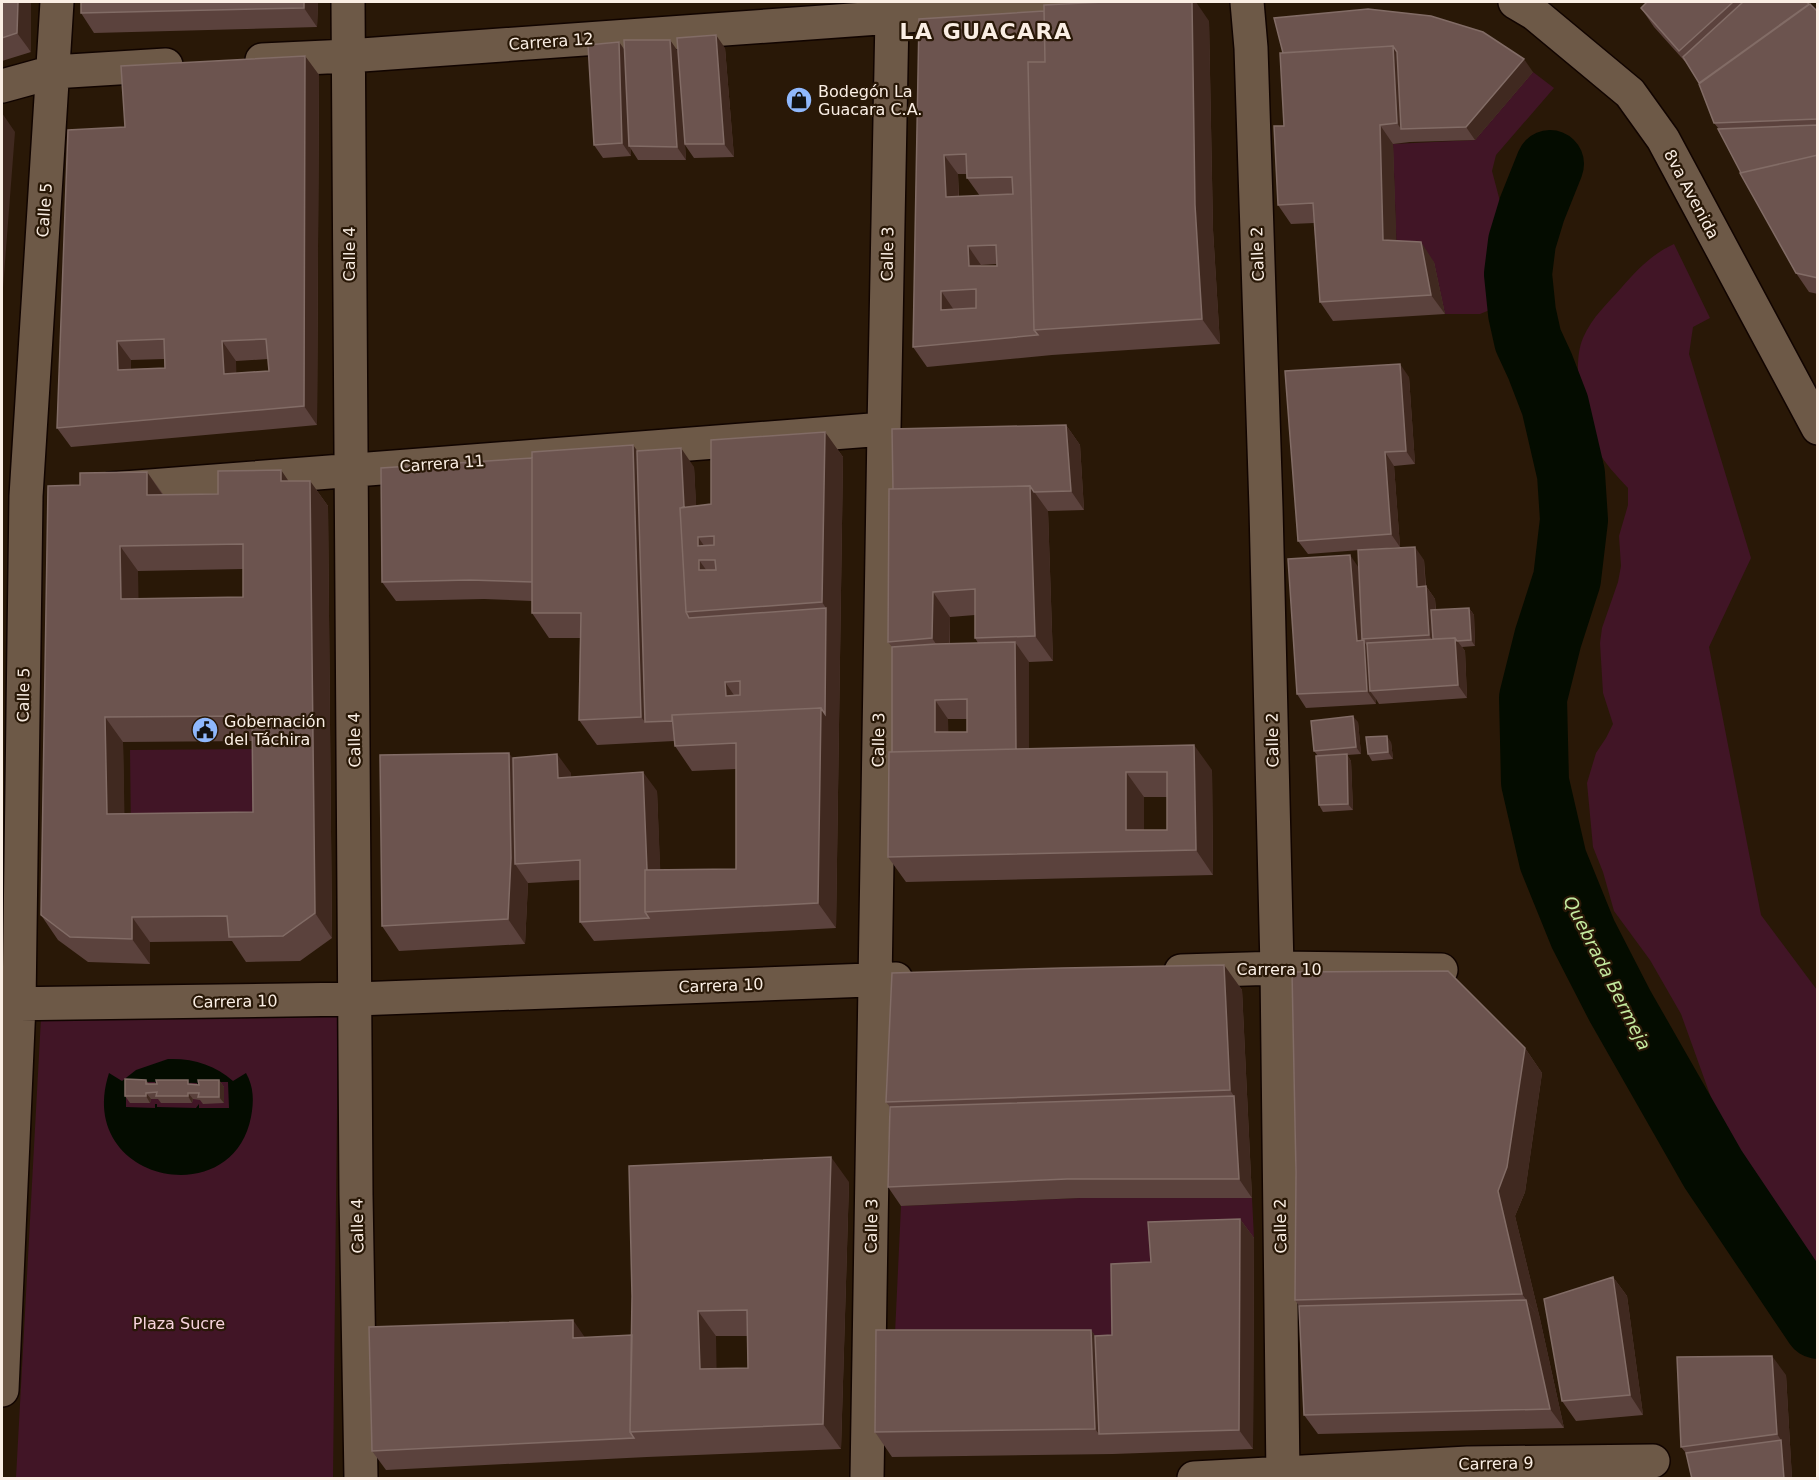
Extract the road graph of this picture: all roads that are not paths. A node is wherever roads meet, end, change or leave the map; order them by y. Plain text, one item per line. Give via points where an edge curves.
1 (57, 2) edge
2 (348, 2) edge
3 (1103, 2) edge
4 (1247, 2) edge
5 (1525, 8) edge
6 (894, 9) edge
7 (348, 56) junction
8 (229, 62) edge
9 (193, 64) edge
10 (53, 72) junction
11 (2, 86) edge
12 (1818, 428) edge
13 (884, 429) junction
14 (351, 470) junction
15 (14, 497) edge
16 (1277, 968) junction
17 (1441, 970) edge
18 (1147, 972) edge
19 (922, 978) edge
20 (874, 979) junction
21 (356, 999) junction
22 (10, 1004) edge
23 (2, 1390) edge
24 (1653, 1461) dead end
25 (1283, 1476) edge
26 (361, 1479) edge
27 (867, 1479) edge
28 (1194, 1479) edge

1 - 10 street, Calle 5
2 - 7 street, Calle 4
3 - 6 street, Carrera 12
4 - 16 street, Calle 2 via 1266,508
5 - 12 street, 8va Avenida via 1630,93 1663,139
6 - 7 street, Carrera 12
6 - 13 street, Calle 3
7 - 8 street, Carrera 12
7 - 14 street, Calle 4
9 - 10 street
10 - 11 street
10 - 15 street, Calle 5
13 - 14 street, Carrera 11
13 - 20 street, Calle 3
14 - 15 street, Carrera 11
14 - 21 street, Calle 4
15 - 22 street, Calle 5
16 - 17 street, Carrera 10
16 - 18 street, Carrera 10
16 - 25 street, Calle 2
19 - 20 street, Carrera 10
20 - 21 street, Carrera 10
20 - 27 street, Calle 3
21 - 22 street, Carrera 10
21 - 26 street, Calle 4
22 - 23 street, Calle 5
24 - 25 street, Carrera 9 via 1468,1463
25 - 28 street, Carrera 9

